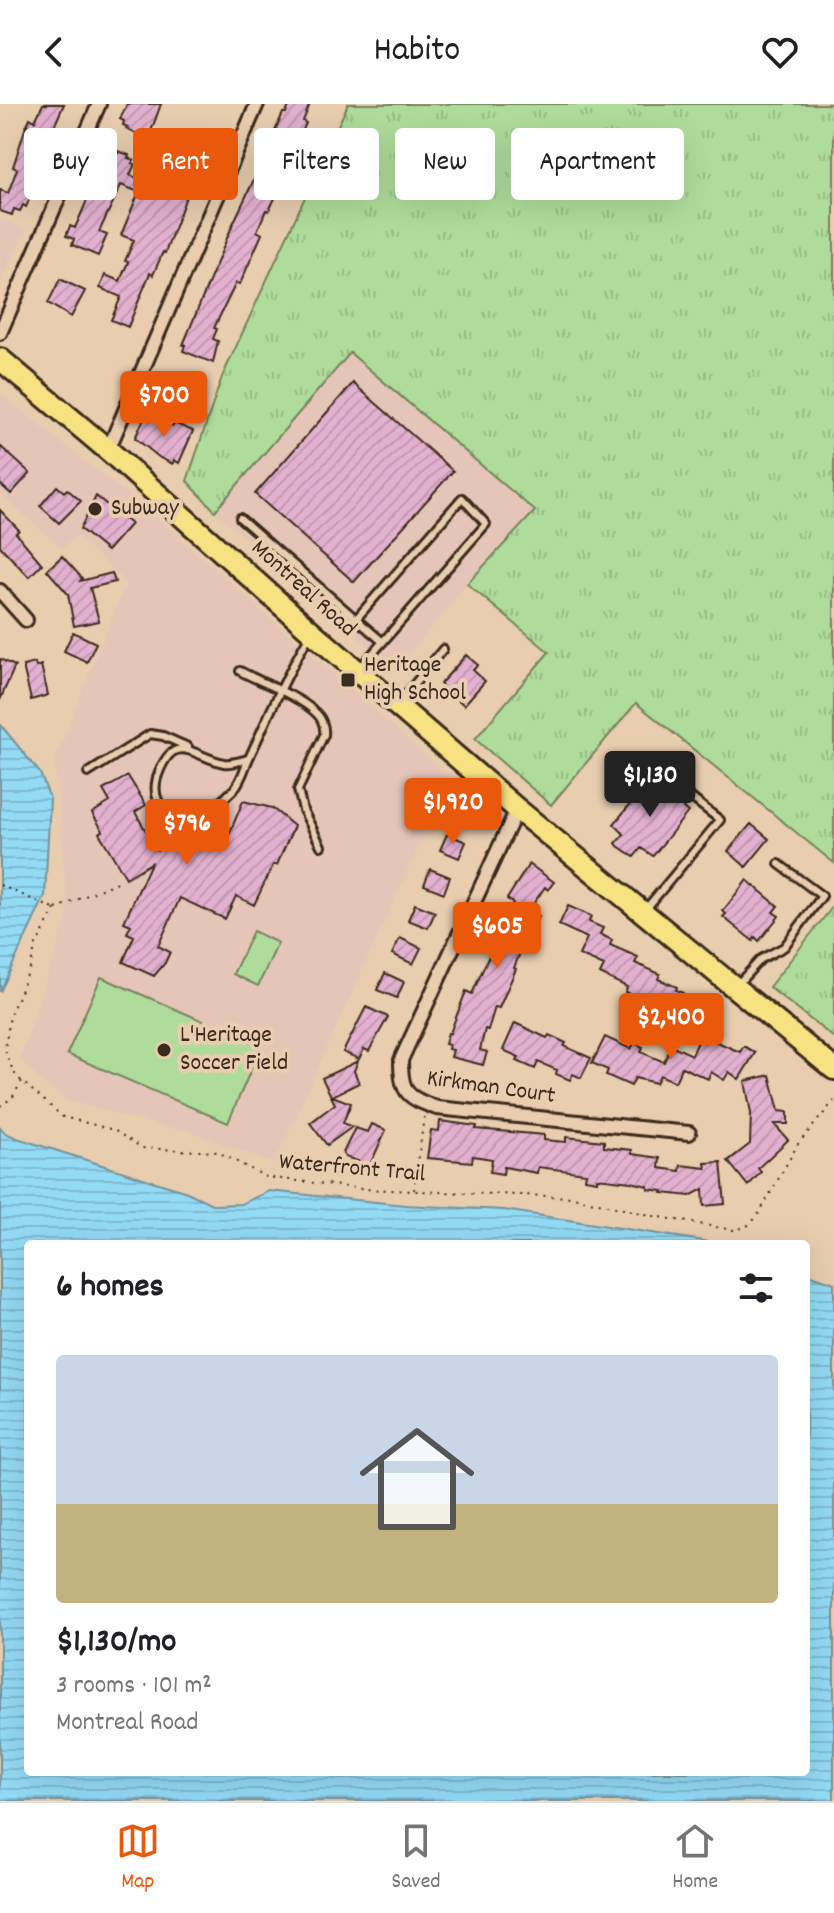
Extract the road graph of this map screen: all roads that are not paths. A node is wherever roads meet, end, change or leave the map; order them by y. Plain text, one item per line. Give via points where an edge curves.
1 (99, 104) edge
2 (257, 104) edge
3 (0, 333) edge
4 (0, 359) edge
5 (108, 450) junction
6 (240, 518) dead end
7 (0, 591) edge
8 (356, 619) junction
9 (26, 620) dead end
10 (312, 632) junction
11 (383, 642) junction
12 (443, 649) dead end
13 (240, 671) dead end
14 (357, 672) junction
15 (281, 692) junction
16 (396, 706) junction
17 (188, 747) junction
18 (248, 759) junction
19 (88, 773) dead end
20 (662, 775) dead end
21 (517, 809) junction
22 (321, 846) dead end
23 (779, 864) dead end
24 (643, 913) junction
25 (734, 987) junction
26 (834, 1069) edge
27 (689, 1133) dead end

1 - 3 street
2 - 5 street
4 - 5 main road, Montreal Road
5 - 10 main road, Montreal Road
6 - 8 lane
7 - 9 street
8 - 11 lane
8 - 11 lane via 462,498 486,524
10 - 14 main road, Montreal Road
10 - 15 lane
11 - 14 lane
12 - 16 lane
13 - 15 lane
14 - 16 main road, Montreal Road
15 - 18 lane
15 - 22 lane via 316,712 325,729 298,790
16 - 21 main road, Montreal Road
17 - 18 lane via 224,763
17 - 18 lane via 166,760 156,781 155,791 166,812 179,818 195,815 236,787
17 - 19 lane via 150,734
20 - 24 lane via 720,820
21 - 24 main road, Montreal Road
21 - 27 street, Kirkman Court via 401,1060 401,1084 412,1099 437,1108
23 - 25 lane via 822,896 784,947 761,959
24 - 25 main road, Montreal Road
25 - 26 main road, Montreal Road

